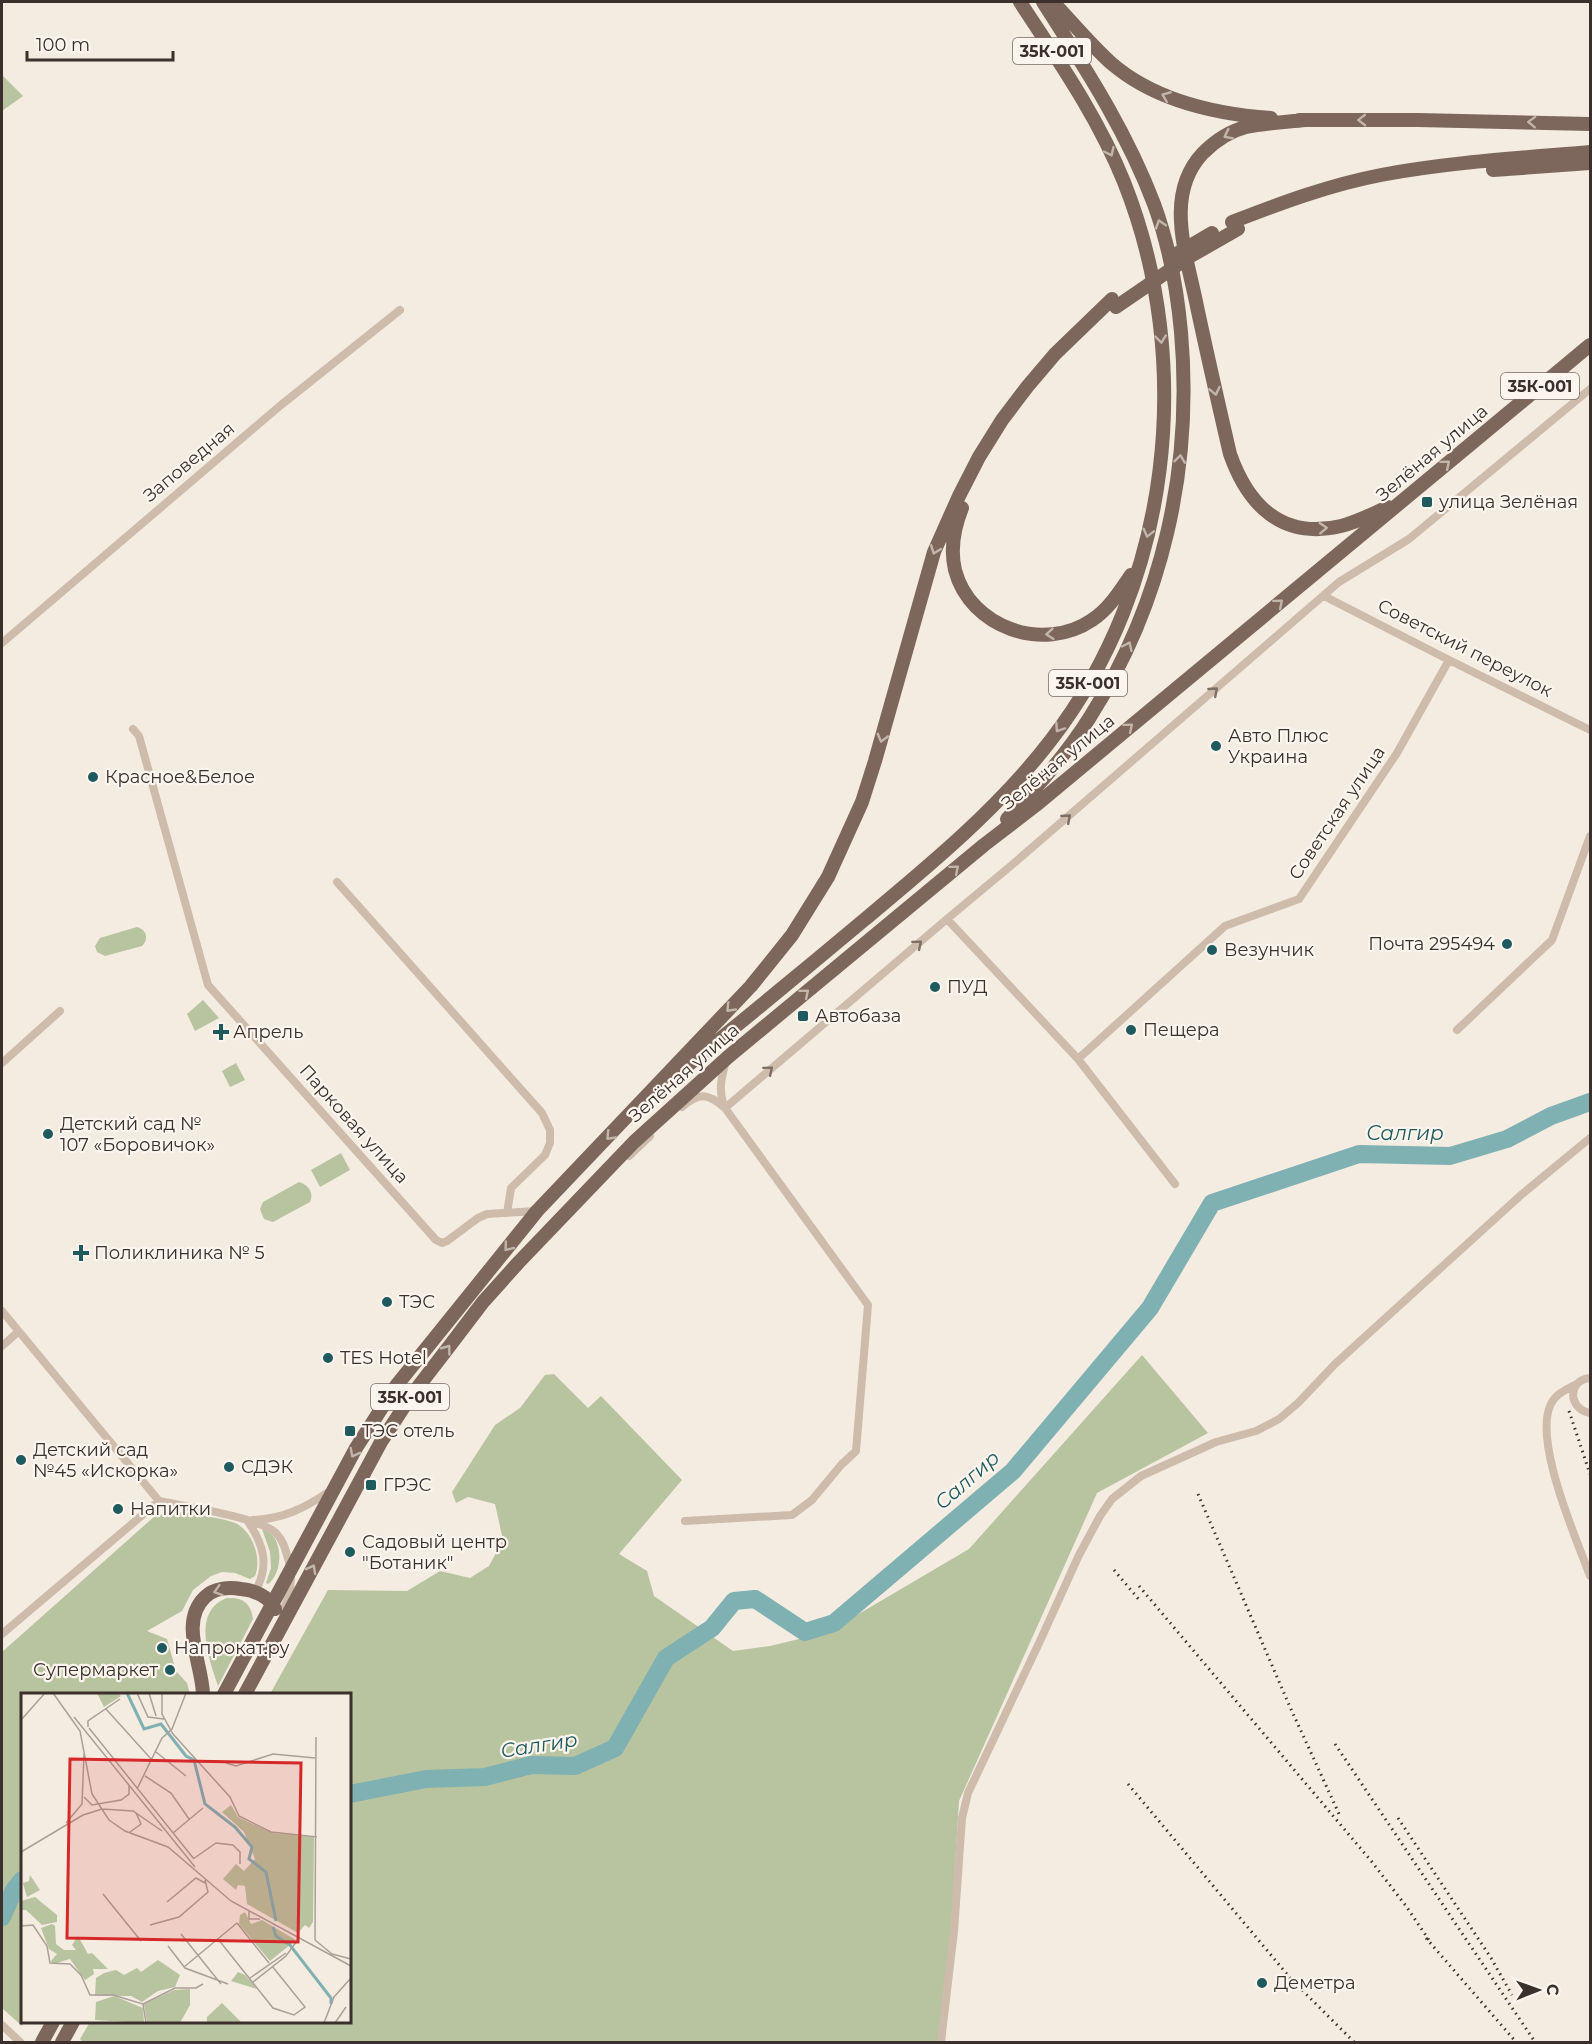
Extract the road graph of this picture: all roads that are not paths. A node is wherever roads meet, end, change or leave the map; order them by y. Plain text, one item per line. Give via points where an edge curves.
1 (1020, 2) edge
2 (1043, 2) edge
3 (1053, 2) edge
4 (1305, 120) junction
5 (1590, 124) edge
6 (1590, 152) edge
7 (1590, 164) edge
8 (1235, 226) junction
9 (1114, 303) junction
10 (400, 310) dead end
11 (1590, 345) edge
12 (1590, 388) edge
13 (1403, 500) junction
14 (1141, 561) junction
15 (1324, 596) junction
16 (2, 643) edge
17 (1449, 660) junction
18 (1590, 727) edge
19 (133, 729) dead end
20 (1590, 836) edge
21 (984, 845) junction
22 (337, 882) dead end
23 (947, 919) junction
24 (60, 1011) dead end
25 (1456, 1030) dead end
26 (728, 1057) junction
27 (1078, 1059) junction
28 (2, 1063) edge
29 (645, 1099) junction
30 (721, 1105) junction
31 (1590, 1138) edge
32 (1175, 1184) dead end
33 (537, 1211) junction
34 (507, 1213) junction
35 (555, 1223) junction
36 (2, 1311) edge
37 (18, 1332) junction
38 (2, 1346) edge
39 (1590, 1378) edge
40 (1577, 1383) junction
41 (1590, 1413) edge
42 (336, 1487) junction
43 (159, 1502) junction
44 (247, 1520) junction
45 (685, 1521) dead end
46 (290, 1568) junction
47 (1590, 1576) edge
48 (255, 1592) junction
49 (272, 1602) junction
50 (272, 1631) junction
51 (2, 1634) edge
52 (204, 1693) edge
53 (225, 1693) edge
54 (246, 1693) edge
55 (246, 1693) edge
56 (52, 2023) edge
57 (72, 2023) edge
58 (2, 2025) edge
59 (20, 2043) edge
60 (42, 2043) edge
61 (62, 2043) edge
62 (941, 2043) edge

1 -> 14 main road, 35К-001 via 1101,133 1124,182 1154,286 1162,355 1163,448
21 -> 2 main road via 1069,747 1124,655 1167,537 1182,448 1183,353 1174,276 1163,231 1142,174 1104,97
4 -> 3 main road via 1232,115 1194,107 1150,89 1111,63
5 -> 4 main road
4 -> 13 main road via 1232,132 1199,157 1183,190 1181,230 1230,454 1237,474 1255,502 1283,522 1299,527 1340,526
6 - 8 main road via 1379,176 1283,201
7 - 8 main road via 1418,177 1338,193
8 - 9 main road, bridge
14 -> 9 main road via 1110,605 1092,620 1070,631 1046,635 1007,628 980,611 964,592 953,560 958,519 1008,425 1060,360
9 -> 29 main road via 1055,354 1027,387 1002,420 958,496 934,552 862,802 828,877 792,935 752,986
10 - 16 street, Заповедная via 281,405
13 -> 11 main road, Зелёная улица / 35К-001
12 - 15 street via 1435,519
21 -> 13 main road, Зелёная улица / 35К-001
14 -> 29 main road, 35К-001 via 1120,622 1095,671 1053,738 1010,789 911,880
15 - 17 street, Советский переулок
23 -> 15 street
17 - 18 street, Советский переулок
17 - 27 street, Советская улица via 1397,753 1299,899 1225,927
19 - 34 street, Парковая улица via 139,736 208,985 436,1240 447,1241 486,1214
20 - 25 street via 1552,940
26 -> 21 main road, Зелёная улица / 35К-001
22 - 34 street via 542,1113 550,1130 550,1143 545,1155 511,1188
23 - 27 street
30 -> 23 street
24 - 28 street
26 - 30 street
26 - 35 main road, Зелёная улица / 35К-001 via 633,1142
27 - 32 street
29 -> 33 main road, 35К-001
30 - 35 street, Зелёная улица via 711,1097 698,1096 688,1102
30 - 45 street via 868,1305 856,1451 812,1500 792,1515
31 - 62 street via 1521,1195 1279,1419 1141,1476 1113,1499 1100,1516 968,1793 962,1818
33 - 34 street, Парковая улица
33 -> 42 main road, 35К-001 via 396,1386
54 -> 35 main road, 35К-001 via 381,1442 411,1396 483,1302
36 - 37 street
37 - 38 street
37 - 43 street
39 - 40 street
40 - 41 street via 1572,1394 1575,1405
40 - 47 street via 1552,1400 1546,1440 1552,1469
42 - 44 street via 299,1511
42 - 46 main road, 35К-001
43 - 44 street
43 - 51 street
44 - 46 street via 276,1533
44 - 48 street via 263,1555 262,1575
46 - 49 main road, 35К-001
46 - 50 street via 290,1593
48 - 49 main road
48 -> 52 main road via 219,1590 199,1603 193,1639
49 - 50 main road via 276,1614
49 - 53 main road, 35К-001
50 - 55 main road
56 - 60 main road
57 - 61 main road
58 - 59 street

